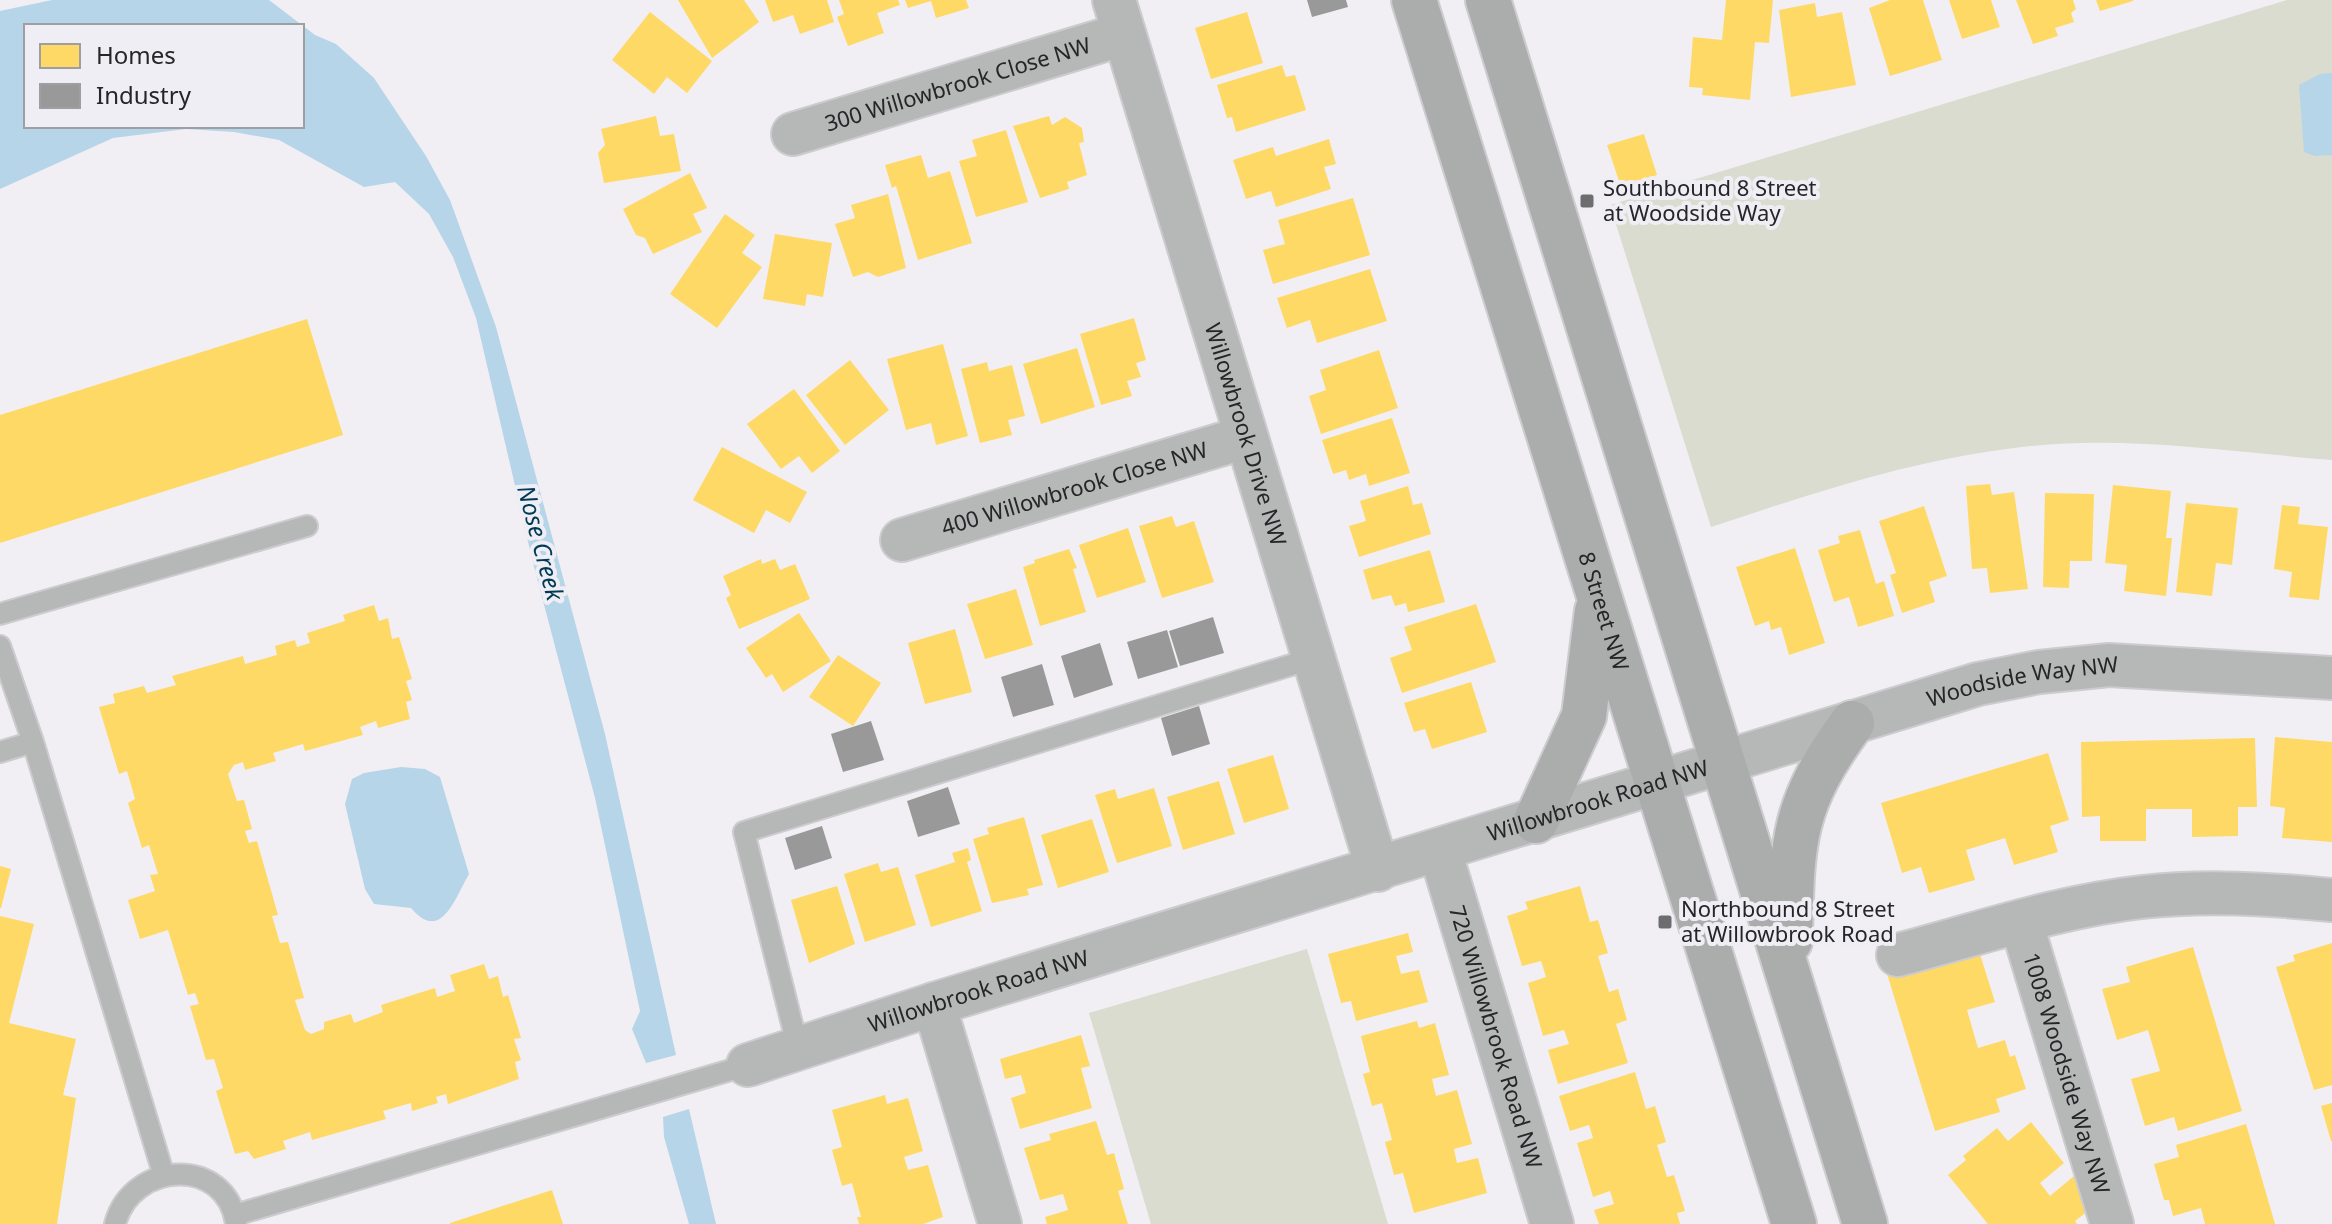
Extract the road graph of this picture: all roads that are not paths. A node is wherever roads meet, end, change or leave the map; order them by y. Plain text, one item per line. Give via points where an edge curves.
1 (1414, 0) edge
2 (1488, 0) edge
3 (1119, 17) edge
4 (793, 134) dead end
5 (1246, 437) junction
6 (307, 526) dead end
7 (902, 540) dead end
8 (1599, 593) junction
9 (0, 614) edge
10 (0, 646) edge
11 (1314, 658) junction
12 (2332, 678) edge
13 (1852, 723) junction
14 (33, 742) junction
15 (0, 752) edge
16 (1722, 763) junction
17 (1659, 783) junction
18 (1536, 821) junction
19 (1440, 851) junction
20 (1378, 870) junction
21 (2332, 900) edge
22 (2021, 922) junction
23 (1898, 955) dead end
24 (1789, 979) junction
25 (934, 1004) junction
26 (798, 1048) junction
27 (748, 1065) joint
28 (164, 1176) junction
29 (235, 1220) edge
30 (115, 1224) edge
31 (1000, 1224) edge
32 (1552, 1224) edge
33 (1794, 1224) edge
34 (1865, 1224) edge
35 (2112, 1224) edge

1 - 8 main road, 8 Street NW
2 - 16 main road
3 - 4 street, 300 Willowbrook Close NW
3 - 5 street, Willowbrook Drive NW
5 - 7 street, 400 Willowbrook Close NW
5 - 11 street, Willowbrook Drive NW
6 - 9 lane
8 - 17 main road, 8 Street NW
8 - 18 main road via 1584,716
10 - 14 lane
11 - 20 street, Willowbrook Drive NW
11 - 26 lane via 744,832
12 - 13 street, Woodside Way NW via 2109,665 1978,684
13 - 16 street, Woodside Way NW
13 - 24 main road via 1822,764 1796,828
14 - 15 lane
14 - 28 lane
16 - 17 street, Willowbrook Road NW
16 - 24 main road
17 - 18 street, Willowbrook Road NW
17 - 33 main road, 8 Street NW
18 - 19 street, Willowbrook Road NW
19 - 20 street, Willowbrook Road NW
19 - 32 street, 720 Willowbrook Road NW
20 - 25 street, Willowbrook Road NW
21 - 22 street, 1008 Woodside Way NW via 2208,893 2144,897
22 - 23 street, 1008 Woodside Way NW
22 - 35 street, 1008 Woodside Way NW
24 - 34 main road
25 - 26 street, Willowbrook Road NW
25 - 31 street
26 - 27 street, Willowbrook Road NW
27 - 29 lane, Willowbrook Road NW
28 - 29 lane via 203,1180 222,1194
28 - 30 lane via 134,1189 119,1208

